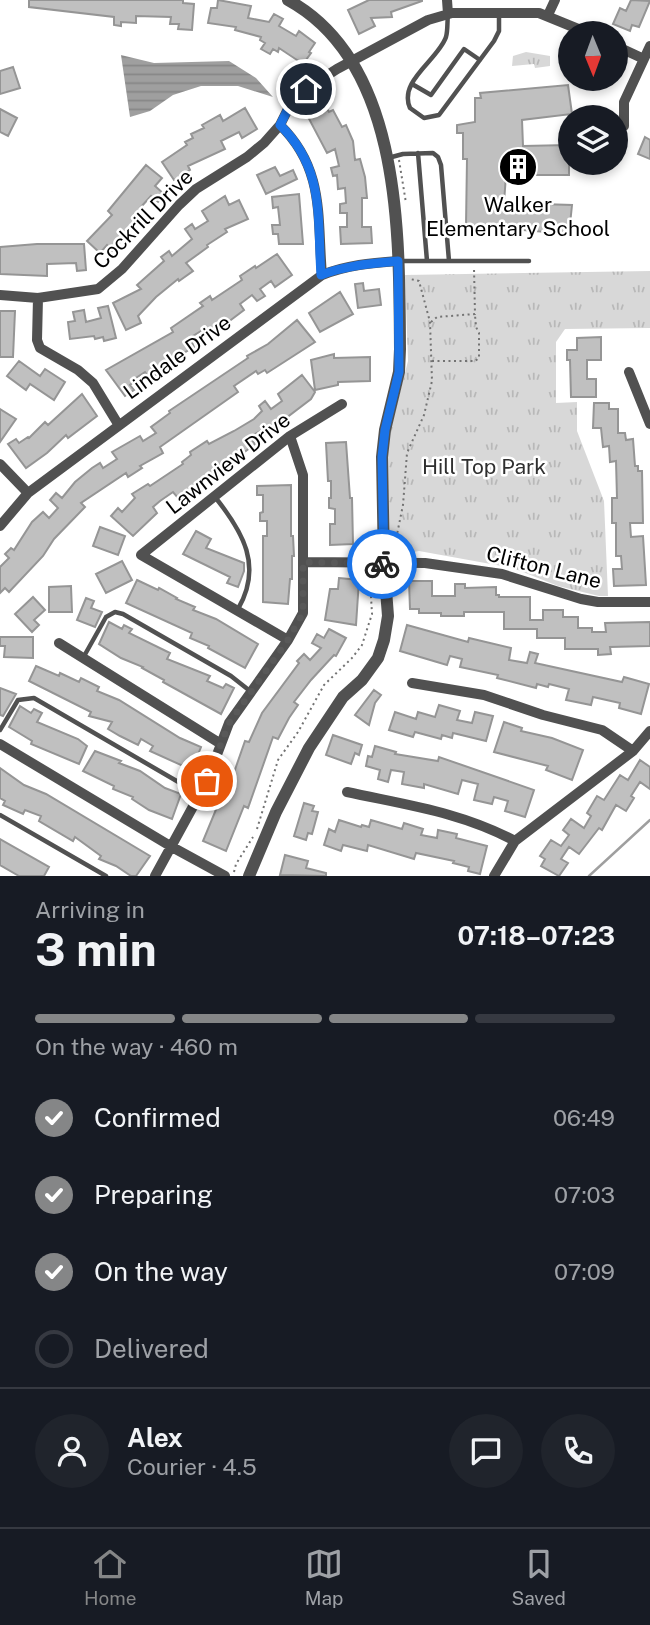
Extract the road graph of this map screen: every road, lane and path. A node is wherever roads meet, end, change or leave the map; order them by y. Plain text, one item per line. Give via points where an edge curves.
1 (288, 0) edge
2 (447, 0) edge
3 (555, 0) edge
4 (499, 13) junction
5 (448, 14) junction
6 (548, 15) junction
7 (561, 21) edge
8 (650, 46) edge
9 (628, 52) edge
10 (644, 59) junction
11 (480, 60) junction
12 (352, 61) junction
13 (412, 84) junction
14 (624, 105) edge
15 (280, 125) junction
16 (418, 153) junction
17 (387, 158) junction
18 (427, 261) junction
19 (449, 261) junction
20 (474, 261) junction
21 (529, 261) dead end
22 (398, 266) junction
23 (321, 275) junction
24 (0, 295) edge
25 (38, 298) junction
26 (475, 314) junction
27 (430, 323) junction
28 (432, 361) junction
29 (629, 372) dead end
30 (342, 404) dead end
31 (118, 424) junction
32 (650, 424) edge
33 (290, 436) junction
34 (0, 464) edge
35 (28, 493) junction
36 (215, 496) junction
37 (0, 526) edge
38 (380, 560) junction
39 (303, 562) junction
40 (650, 602) edge
41 (237, 611) junction
42 (288, 640) junction
43 (59, 643) dead end
44 (83, 658) junction
45 (412, 684) dead end
46 (251, 691) junction
47 (0, 730) edge
48 (650, 731) edge
49 (0, 744) edge
50 (221, 744) junction
51 (633, 751) junction
52 (347, 792) dead end
53 (200, 795) junction
54 (0, 815) edge
55 (515, 841) junction
56 (172, 847) junction
57 (106, 876) edge
58 (155, 876) edge
59 (225, 876) edge
60 (232, 876) edge
61 (249, 876) edge
62 (494, 876) edge

1 - 12 street via 327,29
2 - 5 street
3 - 6 street
4 - 5 street, Cockrill Drive
4 - 6 street, Cockrill Drive
4 - 11 lane via 499,32
5 - 12 street, Cockrill Drive via 422,22
5 - 13 lane via 447,36
6 - 7 street, Cockrill Drive
8 - 10 street
9 - 10 street
10 - 14 street
11 - 13 lane via 464,49 431,95
11 - 13 lane via 439,115 421,117 410,108 407,97
12 - 15 street, Cockrill Drive via 306,89
12 - 17 street via 371,102
15 - 23 street via 302,150 312,174
15 - 25 street, Cockrill Drive via 247,157 196,189 98,289
16 - 17 lane
16 - 18 lane
16 - 19 lane via 433,153 441,165
17 - 22 street
18 - 19 lane
18 - 22 lane
19 - 20 lane
20 - 21 lane
20 - 26 path
22 - 23 street, Lindale Drive via 359,264
22 - 27 path via 410,279 419,281
22 - 38 street via 399,372 382,457
23 - 31 street, Lindale Drive
24 - 25 street, Cockrill Drive
25 - 31 street via 40,348 93,383
26 - 27 path via 437,317
26 - 28 path via 480,358
27 - 28 path
28 - 38 path via 430,397 407,453 395,548
29 - 32 street
30 - 33 street, Lawnview Drive
31 - 35 street, Lindale Drive
33 - 36 street, Lawnview Drive
33 - 39 street via 303,475
34 - 35 street
35 - 37 street, Lindale Drive
36 - 41 lane via 242,533 246,547 248,593
36 - 41 street, Lawnview Drive via 141,555
38 - 39 street, Clifton Lane
38 - 40 street, Clifton Lane via 502,574 598,603
38 - 60 path via 370,579 372,614 362,645 324,685 278,760 262,815
38 - 61 street via 388,617 378,658 309,748 275,812
39 - 42 street via 303,613
41 - 42 street
42 - 46 street
43 - 44 street
44 - 46 lane via 106,617 115,612
44 - 50 street
45 - 51 street via 474,692 602,730
46 - 50 street
47 - 53 lane via 18,700 34,698
48 - 51 street
49 - 56 street
50 - 53 street
51 - 55 street
52 - 55 street via 453,815
53 - 56 street
54 - 57 lane
55 - 62 street
56 - 58 street
56 - 59 street

